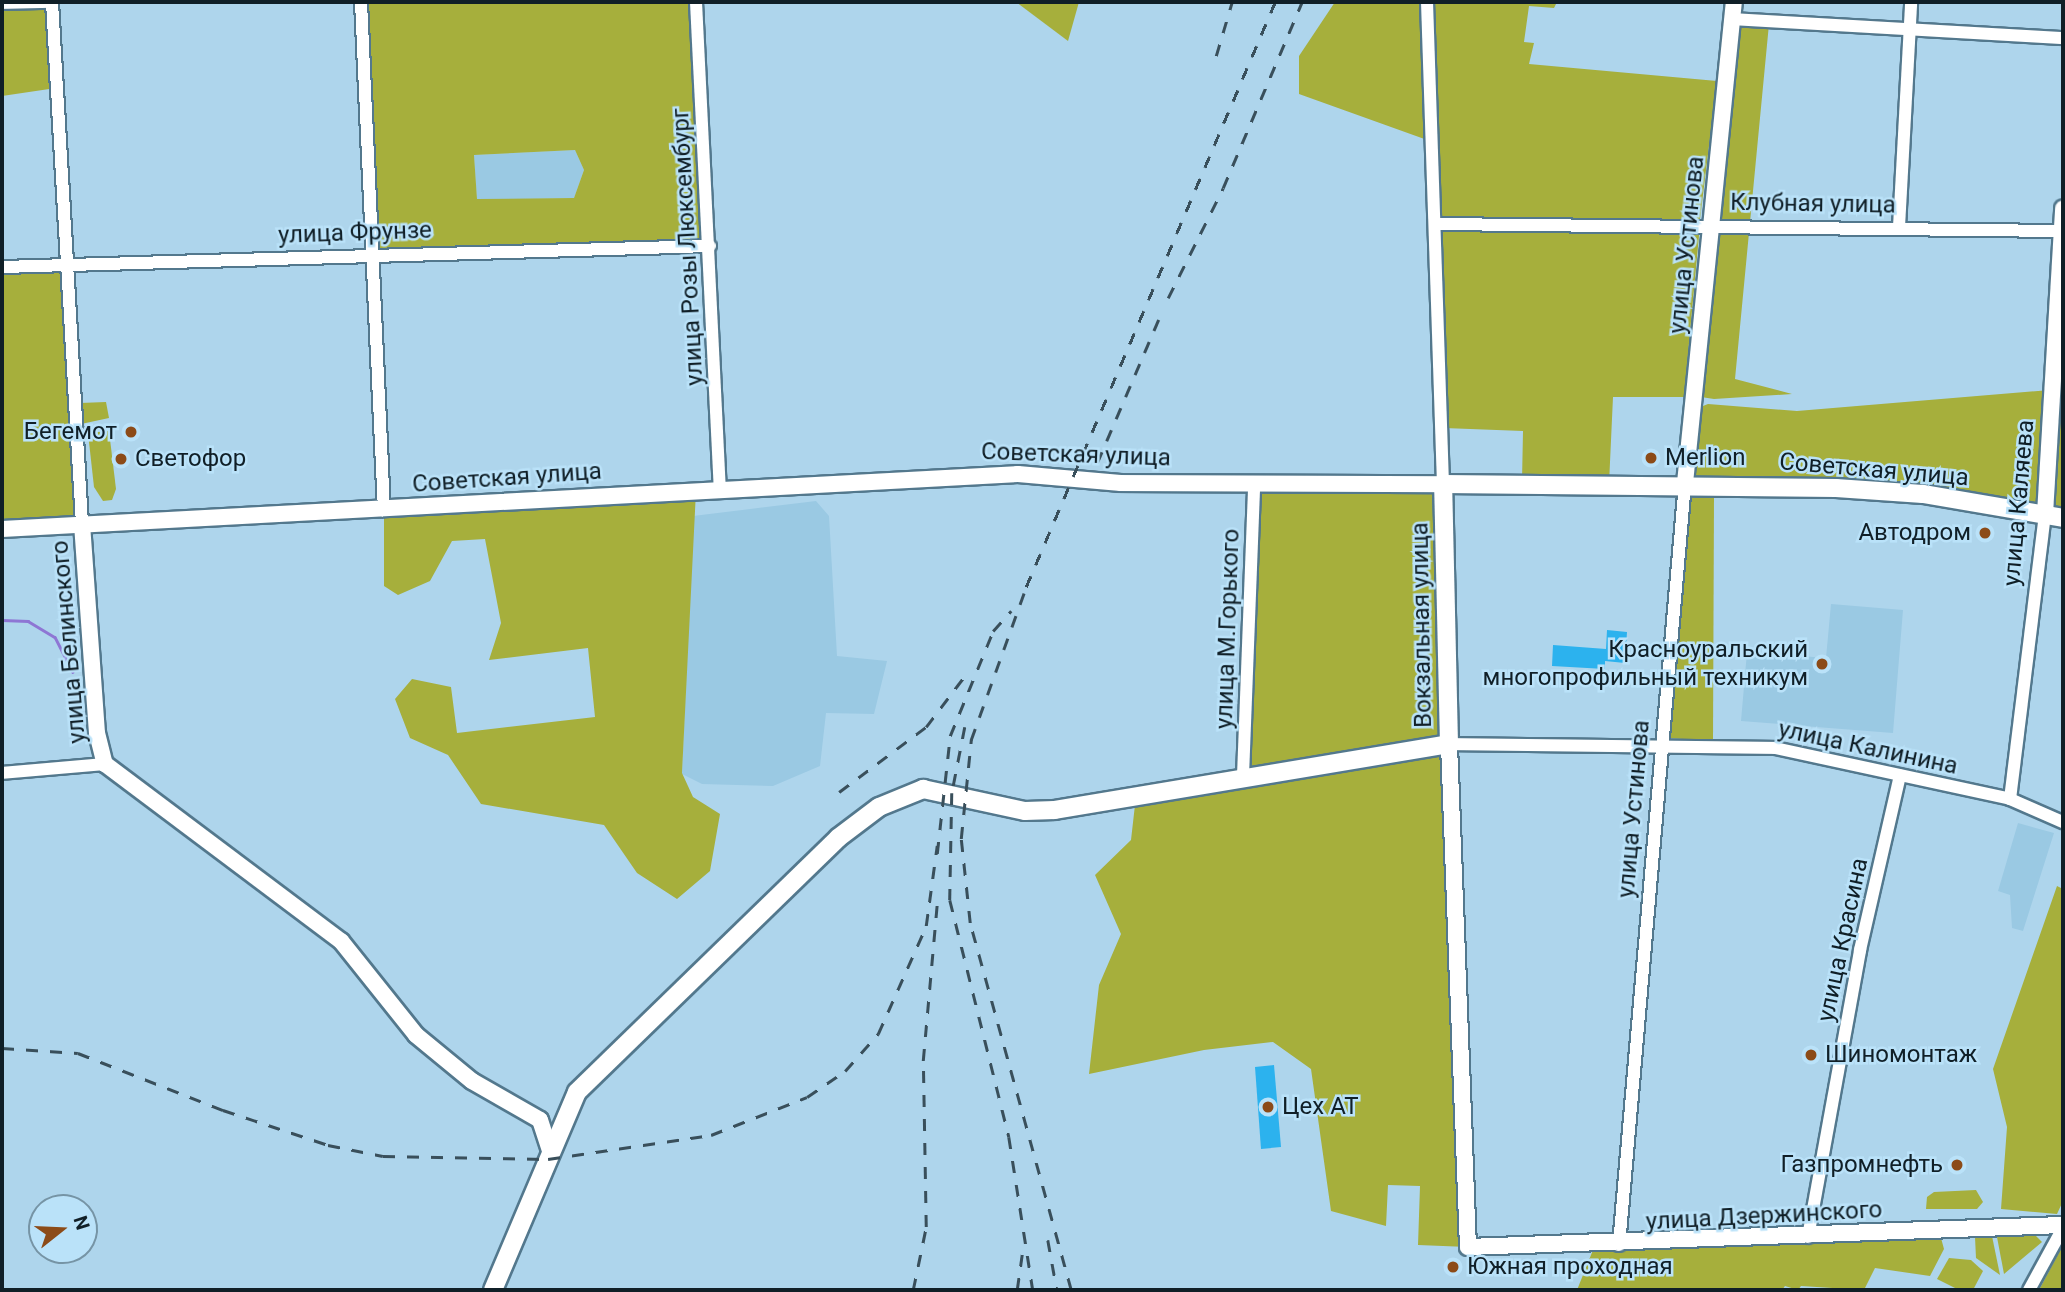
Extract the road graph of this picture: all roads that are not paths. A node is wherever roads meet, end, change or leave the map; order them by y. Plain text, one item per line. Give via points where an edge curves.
1 (46, 2) edge
2 (52, 2) edge
3 (361, 2) edge
4 (696, 2) edge
5 (1427, 2) edge
6 (1734, 2) edge
7 (1911, 2) edge
8 (2, 3) edge
9 (1733, 19) junction
10 (1909, 29) junction
11 (2063, 38) edge
12 (2063, 209) edge
13 (1711, 223) junction
14 (1436, 224) junction
15 (1899, 227) junction
16 (2063, 231) edge
17 (710, 246) junction
18 (370, 253) junction
19 (64, 263) junction
20 (2, 267) edge
21 (2057, 392) edge
22 (1254, 483) junction
23 (1685, 483) junction
24 (1443, 484) junction
25 (720, 489) junction
26 (384, 510) junction
27 (2045, 514) junction
28 (2063, 518) edge
29 (82, 524) junction
30 (2, 529) edge
31 (1662, 743) junction
32 (1449, 744) junction
33 (105, 764) junction
34 (2, 773) edge
35 (1243, 776) junction
36 (1900, 776) junction
37 (2010, 799) junction
38 (2063, 822) edge
39 (550, 1151) junction
40 (2063, 1227) edge
41 (1808, 1237) junction
42 (1619, 1245) junction
43 (1468, 1247) joint
44 (493, 1290) edge
45 (2029, 1290) edge

1 - 8 street
2 - 19 street, улица Белинского
3 - 18 street
4 - 17 street, улица Розы Люксембург
5 - 14 street, Вокзальная улица
6 - 9 street, улица Устинова
7 - 10 street
9 - 10 street
9 - 13 street, улица Устинова
10 - 11 street
10 - 15 street
12 - 16 street, улица Каляева
13 - 14 street, Клубная улица
13 - 15 street, Клубная улица
13 - 23 street, улица Устинова
14 - 24 street, Вокзальная улица
15 - 16 street, Клубная улица
16 - 21 street, улица Каляева
17 - 18 street, улица Фрунзе
17 - 25 street, улица Розы Люксембург
18 - 19 street, улица Фрунзе
18 - 26 street
19 - 20 street, улица Фрунзе
19 - 29 street, улица Белинского
21 - 27 street, улица Каляева
22 - 24 street, Советская улица
22 - 25 street, Советская улица via 1121,483 1018,474
22 - 35 street, улица М.Горького
23 - 24 main road, Советская улица
23 - 27 main road, Советская улица via 1923,494
23 - 31 street, улица Устинова
24 - 32 main road, Вокзальная улица
25 - 26 street, Советская улица
26 - 29 street, Советская улица
27 - 28 main road, Советская улица
27 - 37 street, улица Каляева
29 - 30 street, Советская улица
29 - 33 street, улица Белинского via 97,733
31 - 32 street, улица Калинина
31 - 36 street, улица Калинина via 1775,748
31 - 42 street, улица Устинова
32 - 35 main road
32 - 43 street, Вокзальная улица
33 - 34 street
33 - 39 street, улица Белинского via 341,941 416,1035 472,1082 540,1120
35 - 39 main road via 1055,810 1025,811 923,789 879,807 838,838 743,936 597,1068 577,1092
36 - 37 street, улица Калинина
36 - 41 street, улица Красина via 1860,950
37 - 38 street, улица Калинина
39 - 44 main road via 539,1192
40 - 41 street, улица Дзержинского
40 - 45 street
41 - 42 street, улица Дзержинского
42 - 43 street, улица Дзержинского

